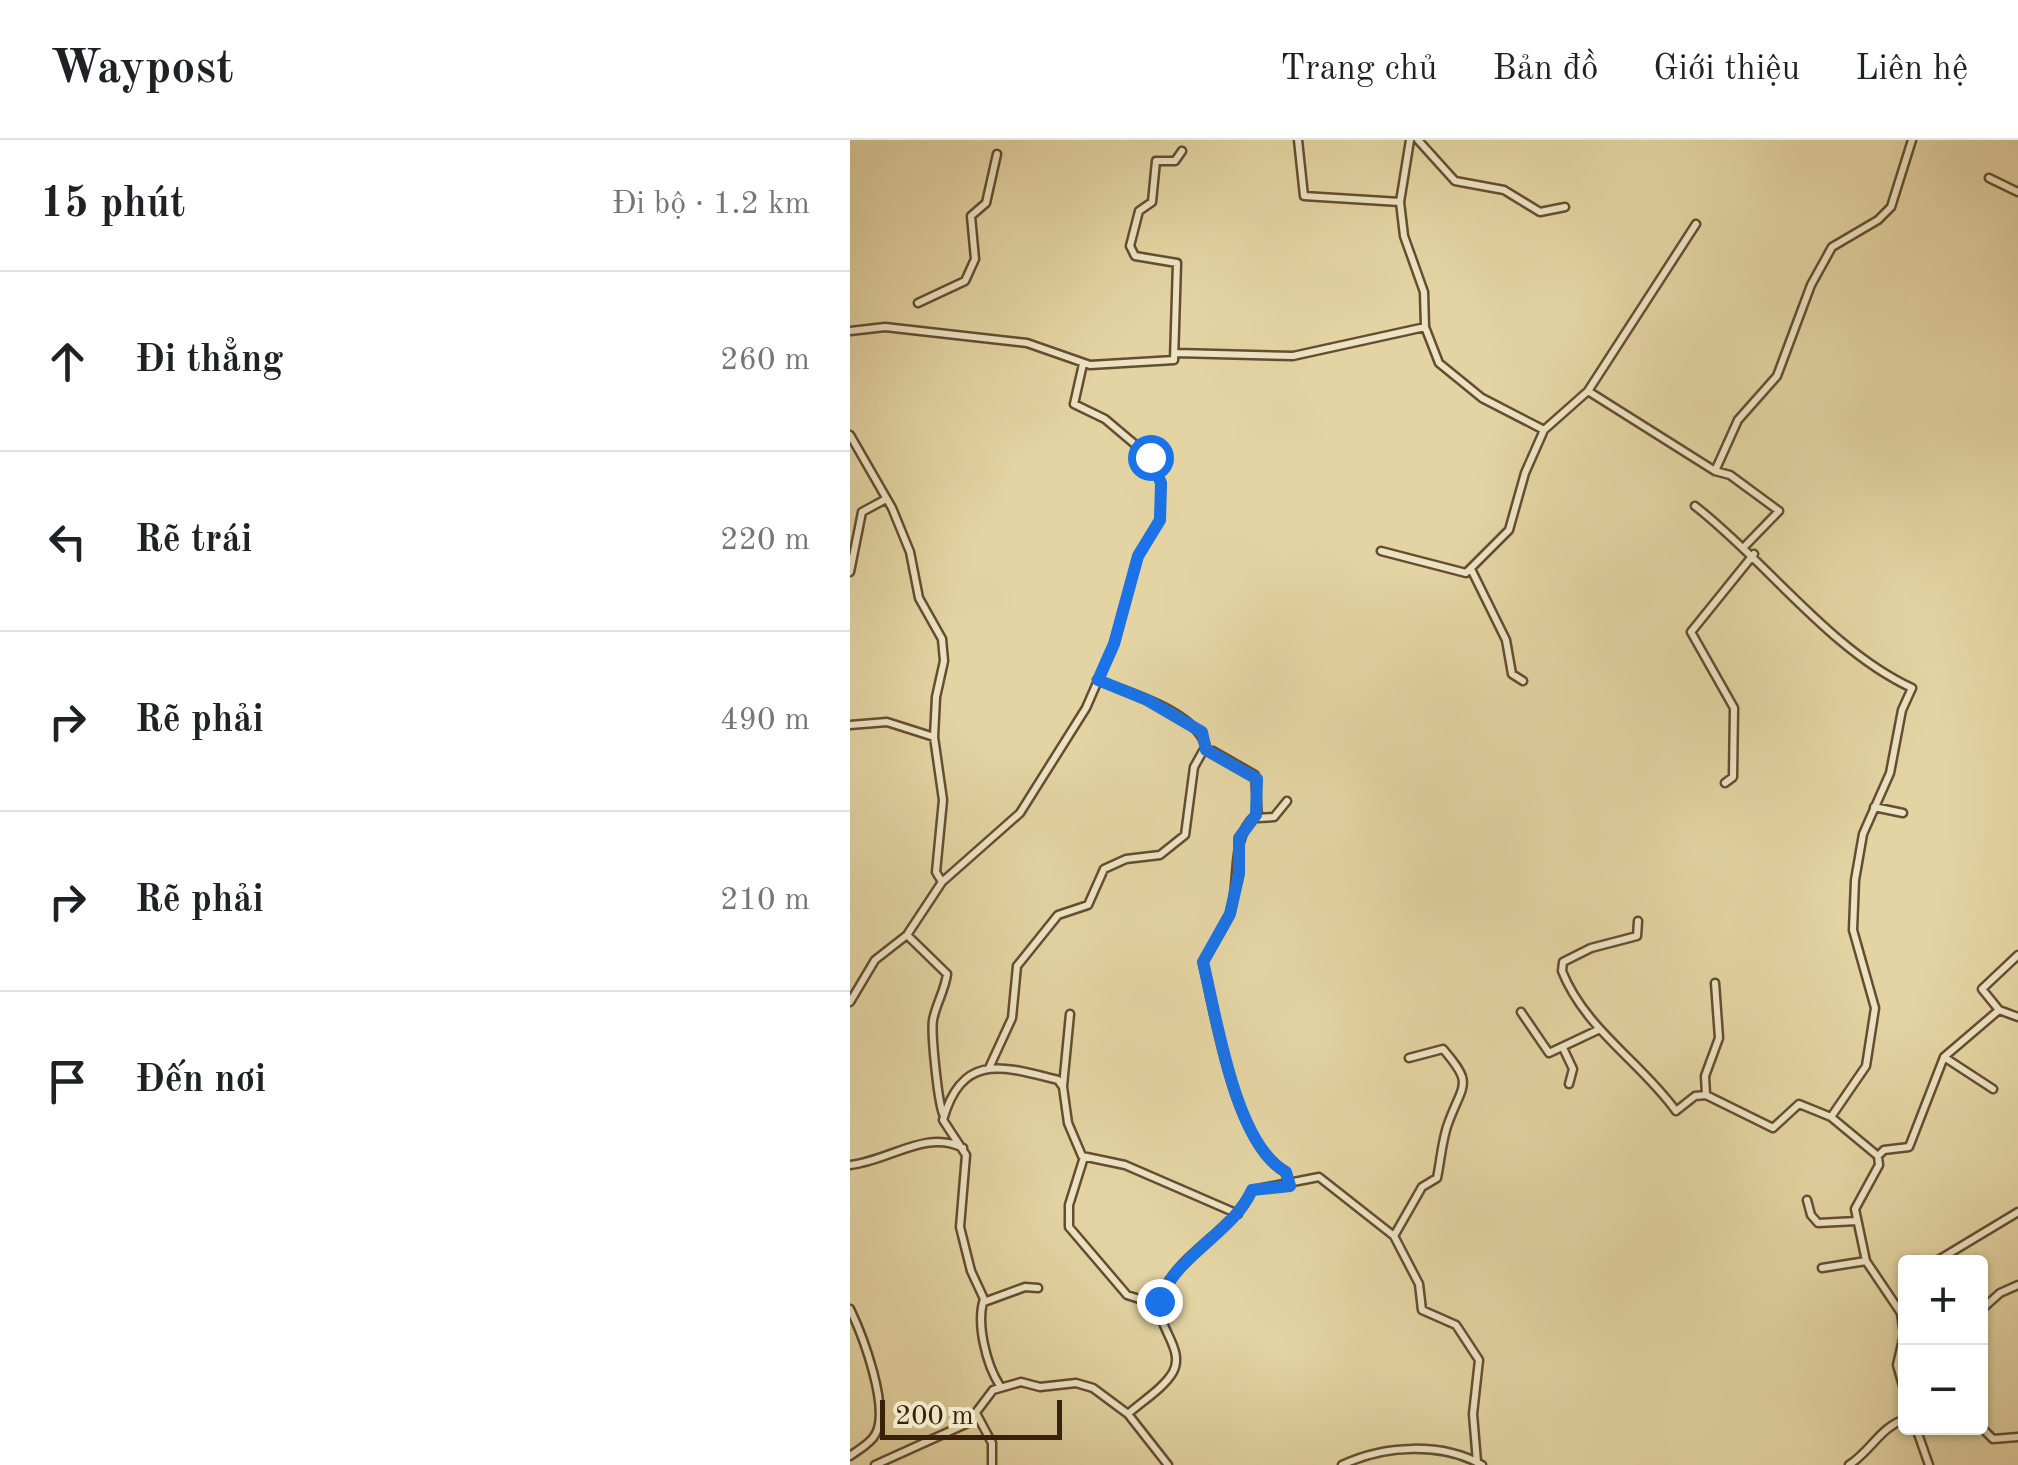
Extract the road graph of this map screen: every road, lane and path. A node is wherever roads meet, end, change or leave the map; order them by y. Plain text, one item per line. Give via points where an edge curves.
1 (1298, 140) edge
2 (1410, 140) edge
3 (1418, 140) edge
4 (1898, 140) edge
5 (1912, 142) edge
6 (1182, 150) dead end
7 (998, 154) dead end
8 (1990, 178) dead end
9 (2018, 192) edge
10 (1400, 202) junction
11 (1565, 207) dead end
12 (1696, 224) dead end
13 (918, 303) dead end
14 (1425, 327) junction
15 (850, 332) edge
16 (1177, 353) junction
17 (1083, 364) junction
18 (1588, 391) junction
19 (1544, 430) junction
20 (850, 435) edge
21 (1715, 470) junction
22 (886, 500) junction
23 (1695, 506) dead end
24 (1746, 545) junction
25 (1381, 551) dead end
26 (1754, 554) junction
27 (1471, 569) junction
28 (850, 572) edge
29 (1098, 680) junction
30 (1523, 680) dead end
31 (850, 725) edge
32 (934, 737) junction
33 (1206, 750) junction
34 (1725, 784) dead end
35 (1287, 801) dead end
36 (1874, 807) junction
37 (1902, 813) dead end
38 (1256, 815) junction
39 (942, 882) junction
40 (1638, 922) dead end
41 (907, 935) junction
42 (2018, 956) edge
43 (1716, 983) dead end
44 (850, 1002) edge
45 (1999, 1010) junction
46 (1521, 1012) dead end
47 (1070, 1014) dead end
48 (2018, 1017) edge
49 (1600, 1029) junction
50 (1564, 1050) junction
51 (1408, 1058) dead end
52 (1944, 1058) junction
53 (989, 1068) junction
54 (1569, 1084) dead end
55 (1063, 1087) junction
56 (1993, 1089) dead end
57 (1706, 1095) junction
58 (944, 1116) junction
59 (1832, 1116) junction
60 (964, 1149) junction
61 (1878, 1156) junction
62 (1084, 1157) junction
63 (850, 1165) edge
64 (1290, 1186) junction
65 (1807, 1200) dead end
66 (2018, 1212) edge
67 (1238, 1214) junction
68 (1857, 1222) junction
69 (1394, 1236) junction
70 (1947, 1255) edge
71 (1866, 1261) junction
72 (1822, 1268) dead end
73 (2018, 1285) edge
74 (1038, 1288) dead end
75 (984, 1302) junction
76 (1988, 1304) edge
77 (1158, 1305) junction
78 (850, 1308) edge
79 (1898, 1309) edge
80 (1000, 1386) junction
81 (977, 1414) junction
82 (1128, 1414) junction
83 (1898, 1421) edge
84 (1988, 1434) edge
85 (1918, 1435) edge
86 (2018, 1438) edge
87 (850, 1456) edge
88 (1480, 1464) edge
89 (874, 1465) edge
90 (992, 1465) edge
91 (1168, 1465) edge
92 (1342, 1465) edge
93 (1849, 1465) edge
94 (1929, 1465) edge

1 - 10 street via 1304,196
2 - 10 street
3 - 11 street via 1455,181 1504,190 1540,212
4 - 5 street
5 - 21 street via 1891,207 1832,247 1777,376 1738,420
6 - 16 street via 1174,162 1156,161 1152,202 1138,211 1130,250 1177,263
7 - 13 street via 986,203 971,216 975,259 965,281
8 - 9 street
10 - 14 street via 1424,292
12 - 18 street
14 - 16 street via 1294,356
14 - 19 street via 1442,367 1482,398
15 - 17 street via 885,327 1028,343
16 - 17 street via 1168,362
17 - 29 street via 1074,404 1105,418 1150,457 1162,491 1160,520 1138,556
18 - 19 street
18 - 21 street
19 - 27 street via 1510,530
20 - 22 street
21 - 24 street via 1779,511
22 - 28 street via 862,512
22 - 32 street via 910,552 918,598 942,638
23 - 24 street
24 - 26 street
25 - 27 street via 1455,574
26 - 34 street via 1691,632 1735,711 1733,778
26 - 36 street via 1864,662 1912,688 1890,774
27 - 30 street via 1506,640 1512,674
29 - 33 street via 1199,730
29 - 39 street via 1020,813
31 - 32 street via 886,722
32 - 39 street via 943,800 936,870
33 - 38 street via 1255,776
33 - 53 street via 1194,767 1185,835 1160,856 1104,869 1088,905 1058,915 1017,966 1012,1018
35 - 38 street via 1274,817
36 - 37 street
36 - 59 street via 1860,845 1853,930 1875,1008 1863,1074
38 - 64 street via 1239,838 1230,914 1203,962 1235,1098 1260,1148 1286,1172
39 - 41 street
40 - 49 street via 1636,936 1591,948 1562,965
41 - 44 street via 874,960
41 - 58 street via 947,974 932,1030 937,1104
42 - 45 street via 1983,984
43 - 57 street via 1719,1038
45 - 48 street
45 - 52 street
46 - 50 street via 1544,1050
47 - 55 street
49 - 50 street
49 - 57 street via 1649,1074 1676,1111
50 - 54 street via 1573,1069
51 - 69 street via 1443,1049 1461,1069 1465,1086 1449,1118 1437,1178 1422,1187
52 - 56 street
52 - 61 street via 1913,1143
53 - 55 street via 1054,1079
53 - 58 street via 969,1074
55 - 62 street via 1068,1123
57 - 59 street via 1773,1128 1795,1104
58 - 60 street
59 - 61 street
60 - 63 street via 931,1141
60 - 75 street via 960,1227
61 - 68 street via 1858,1198
62 - 67 street via 1125,1166
62 - 77 street via 1069,1206 1070,1230 1127,1295
64 - 67 street via 1252,1190
64 - 69 street via 1322,1178
65 - 68 street via 1818,1223
66 - 70 street
67 - 77 street via 1168,1284
68 - 71 street
69 - 88 street via 1420,1284 1422,1310 1456,1325 1480,1360 1473,1414
71 - 72 street
71 - 79 street
73 - 76 street
74 - 75 street
75 - 80 street via 979,1319 986,1363
77 - 82 street via 1174,1370
78 - 87 street via 875,1381 878,1427
80 - 81 street
80 - 82 street via 1085,1384
81 - 89 street
81 - 90 street via 992,1442
82 - 91 street
83 - 93 street
84 - 86 street
85 - 94 street
88 - 92 street via 1419,1449

